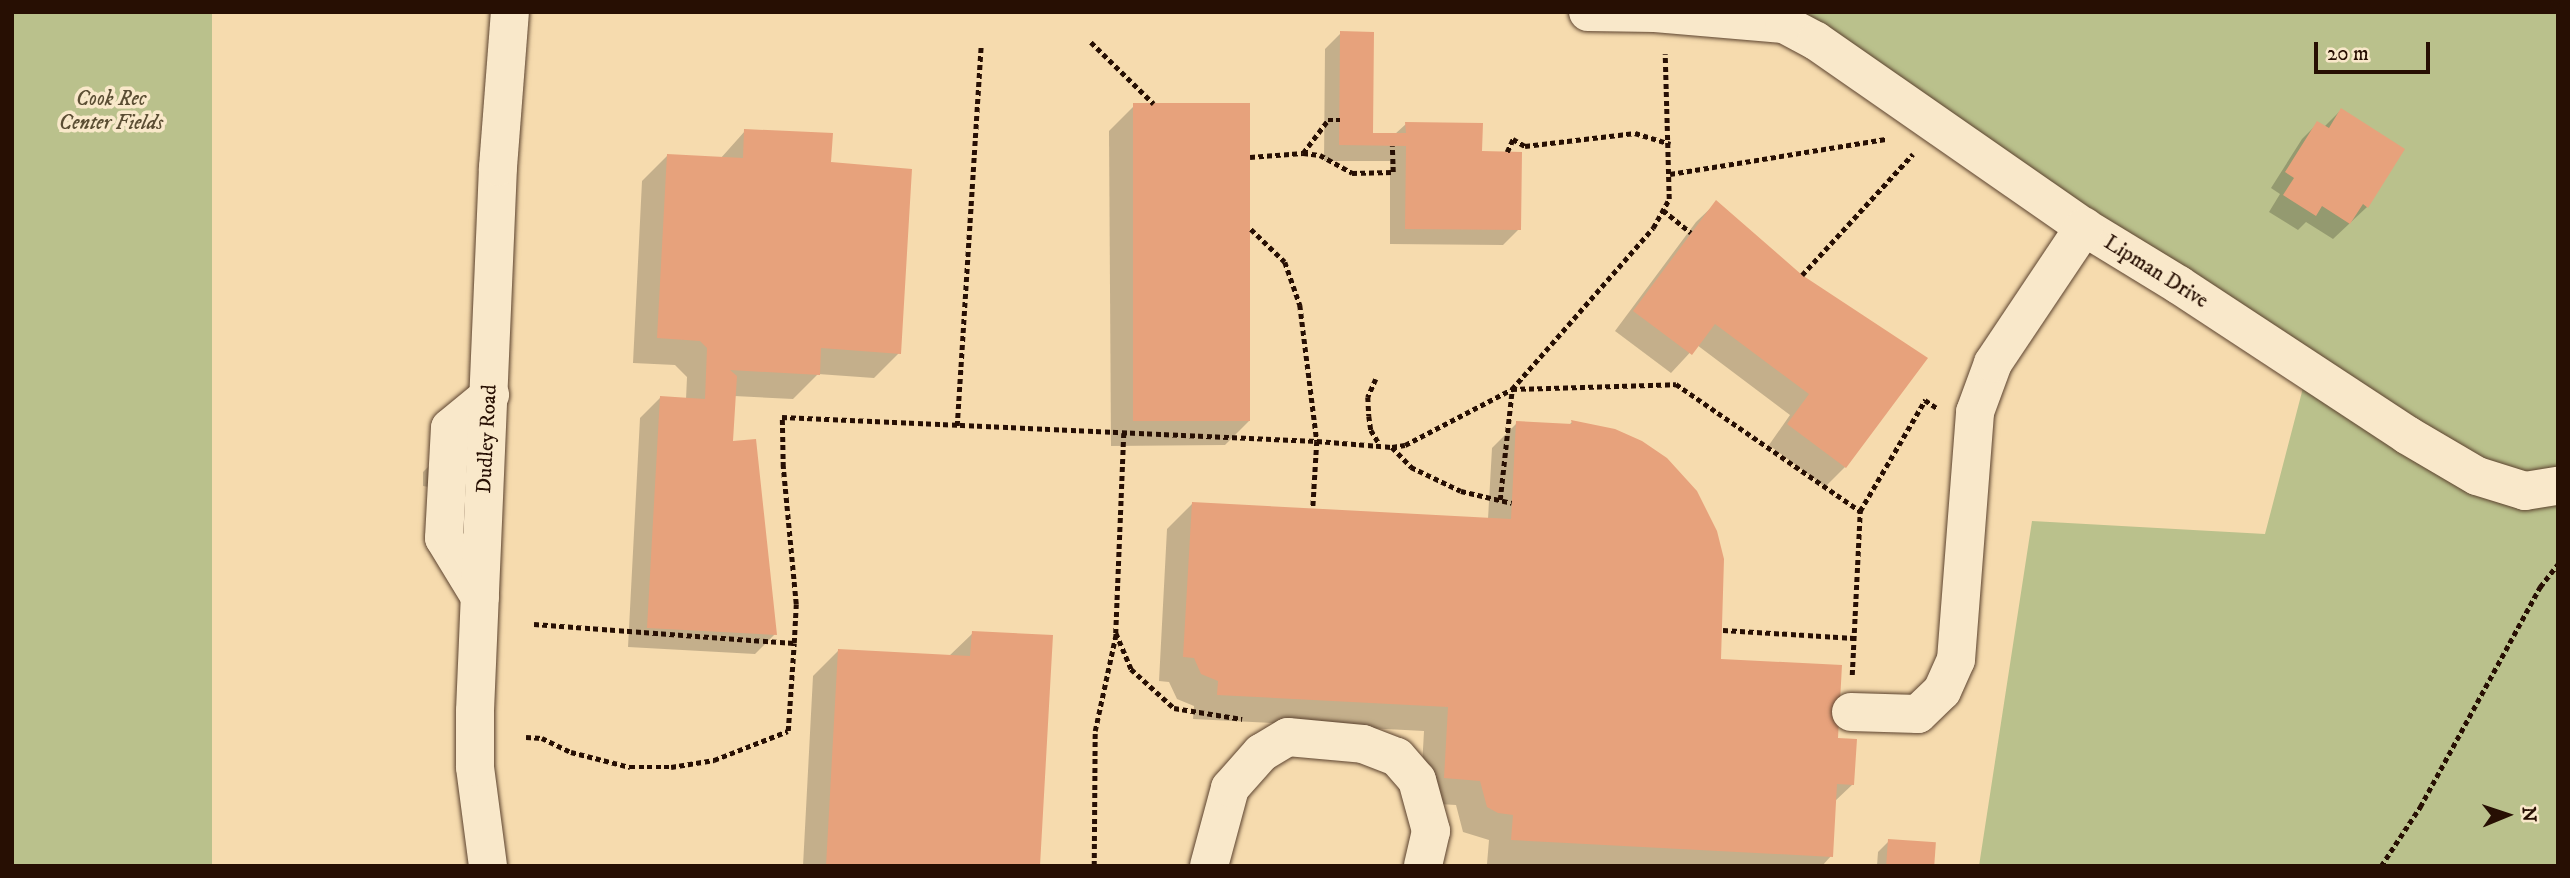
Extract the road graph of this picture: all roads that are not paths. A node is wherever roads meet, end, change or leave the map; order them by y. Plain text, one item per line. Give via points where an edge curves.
1 (510, 12) edge
2 (1603, 13) edge
3 (1778, 18) edge
4 (2084, 227) junction
5 (2558, 485) edge
6 (1850, 712) road end
7 (488, 866) edge
8 (1209, 866) edge
9 (1423, 866) edge

1 - 7 street, Dudley Road via 498,167 474,767
2 - 3 street
3 - 4 street, Lipman Drive
4 - 5 street, Lipman Drive via 2477,476 2525,491
4 - 6 street via 1993,363 1975,412 1956,660 1942,691 1918,714
8 - 9 street via 1230,788 1261,753 1288,737 1363,744 1397,757 1417,780 1431,831

